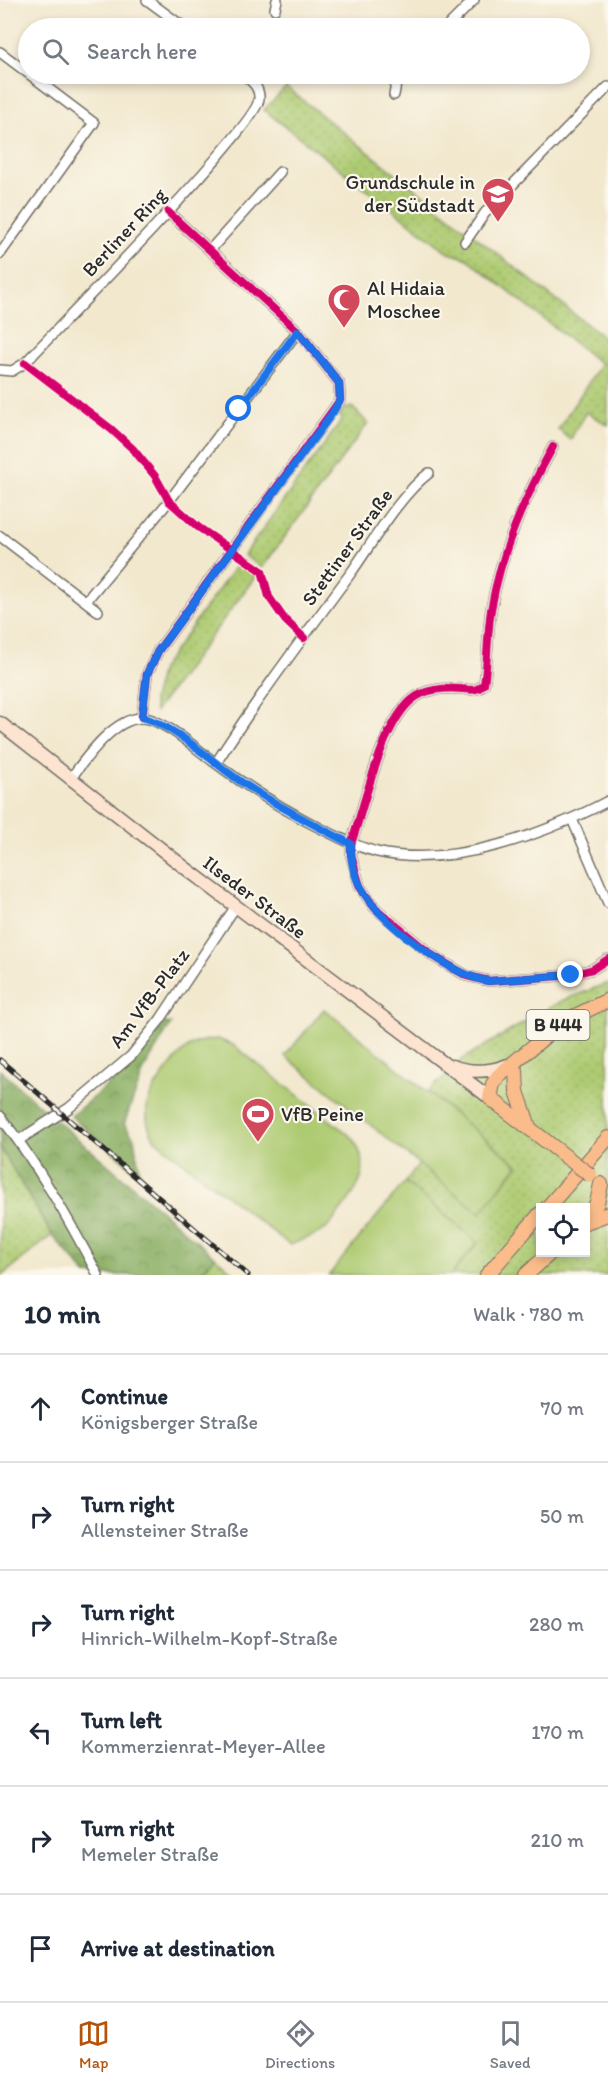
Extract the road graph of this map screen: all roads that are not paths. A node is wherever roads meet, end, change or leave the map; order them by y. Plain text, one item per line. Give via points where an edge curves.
1 (147, 0) edge
2 (474, 0) edge
3 (171, 18) edge
4 (456, 18) edge
5 (0, 52) edge
6 (18, 66) edge
7 (42, 84) edge
8 (256, 84) edge
9 (396, 84) edge
10 (608, 87) edge
11 (394, 95) dead end
12 (280, 172) dead end
13 (168, 212) junction
14 (465, 242) dead end
15 (210, 250) junction
16 (0, 254) edge
17 (298, 331) junction
18 (0, 370) edge
19 (554, 447) dead end
20 (429, 473) dead end
21 (0, 536) edge
22 (86, 601) junction
23 (98, 611) dead end
24 (142, 717) junction
25 (0, 723) edge
26 (216, 763) junction
27 (71, 778) junction
28 (608, 801) edge
29 (572, 819) junction
30 (351, 844) junction
31 (608, 903) edge
32 (236, 906) junction
33 (608, 958) edge
34 (605, 1002) edge
35 (445, 1063) junction
36 (513, 1068) junction
37 (490, 1098) junction
38 (0, 1116) edge
39 (530, 1129) junction
40 (608, 1138) edge
41 (19, 1140) junction
42 (602, 1183) edge
43 (551, 1203) edge
44 (590, 1214) edge
45 (608, 1214) edge
46 (536, 1219) edge
47 (590, 1219) edge
48 (546, 1257) edge
49 (98, 1275) edge
50 (487, 1275) edge
51 (526, 1275) edge

1 - 3 street
2 - 4 street
5 - 6 street
7 - 16 street via 94,123
8 - 13 street, Berliner Ring via 260,99 256,109
9 - 11 street
10 - 14 street via 485,213
12 - 15 street
13 - 15 street
13 - 18 street, Berliner Ring via 25,363 12,371
15 - 17 street
17 - 22 street via 169,501
17 - 24 street via 339,383 340,400 158,651 147,674
19 - 30 street via 521,509 505,551 491,609 483,684 476,690 427,691 407,704 385,741
20 - 26 street, Stettiner Straße via 393,514
21 - 22 street
22 - 23 street
24 - 26 street via 170,730
24 - 27 street via 128,721 103,738
25 - 27 street, Ilseder Straße
26 - 30 street via 268,800
27 - 32 street, Ilseder Straße
28 - 29 street
29 - 30 street via 523,838 460,852 392,854
29 - 31 street
30 - 33 street via 360,887 371,903 404,934 467,976 489,981 571,975 593,969
32 - 35 street, Ilseder Straße
32 - 41 street, Am VfB-Platz via 160,1020 131,1056 69,1108
34 - 36 main road, B 444 via 561,1023
35 - 36 street via 477,1071
35 - 37 street, Ilseder Straße
36 - 37 main road via 493,1084
36 - 39 main road via 516,1091
37 - 39 main road
38 - 41 street
39 - 42 main road, bridge
40 - 43 main road
41 - 49 street
42 - 44 main road
45 - 47 main road
46 - 50 main road
48 - 51 main road

